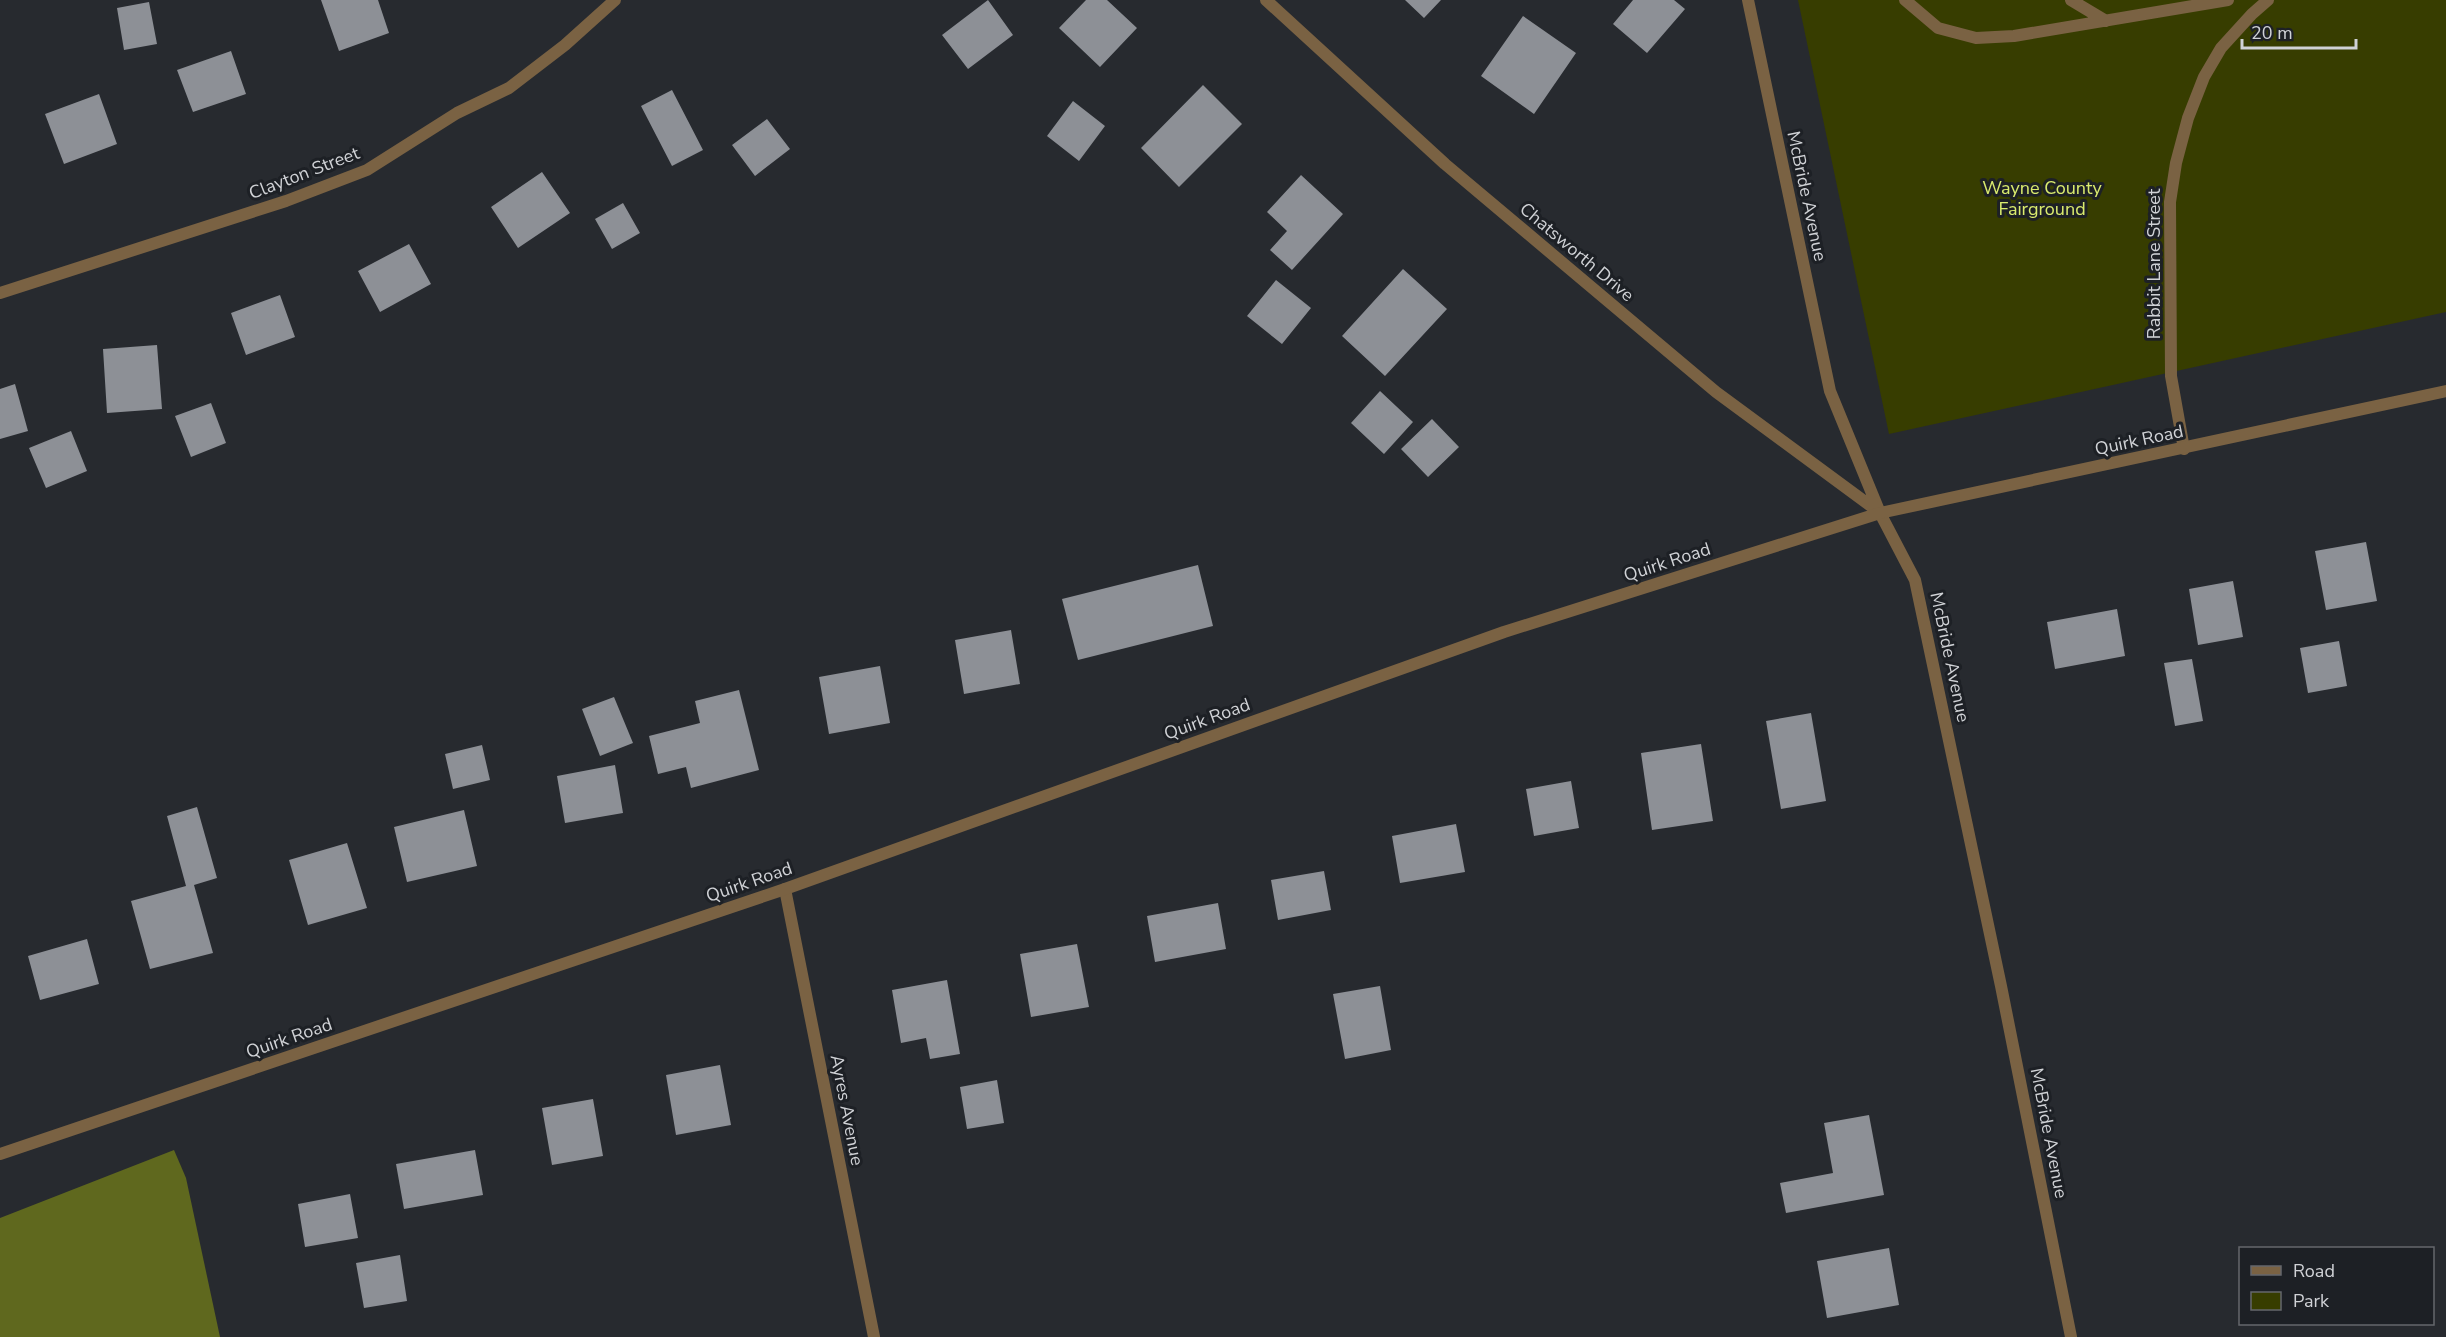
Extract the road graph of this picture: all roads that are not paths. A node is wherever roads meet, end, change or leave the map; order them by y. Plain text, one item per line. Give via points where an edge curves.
1 (615, 0) edge
2 (1266, 0) edge
3 (1748, 0) edge
4 (1905, 0) edge
5 (2071, 0) edge
6 (2228, 0) edge
7 (2268, 0) edge
8 (2199, 3) edge
9 (2106, 21) junction
10 (0, 293) edge
11 (2446, 391) edge
12 (2184, 449) junction
13 (1880, 513) junction
14 (785, 889) junction
15 (0, 1154) edge
16 (874, 1337) edge
17 (2071, 1337) edge

1 - 10 street, Clayton Street via 509,88 457,113 367,170 286,201
2 - 13 street, Chatsworth Drive via 1445,164 1716,392
3 - 13 street, McBride Avenue via 1830,391
4 - 9 street via 1938,28 1976,38
5 - 9 street
6 - 8 street
7 - 12 street, Rabbit Lane Street via 2222,48 2204,77 2176,164 2170,202 2172,376
8 - 9 street
11 - 12 street, Quirk Road
12 - 13 street, Quirk Road
13 - 14 street, Quirk Road via 1504,632
13 - 17 street, McBride Avenue via 1915,580 2004,997
14 - 15 street, Quirk Road
14 - 16 street, Ayres Avenue

